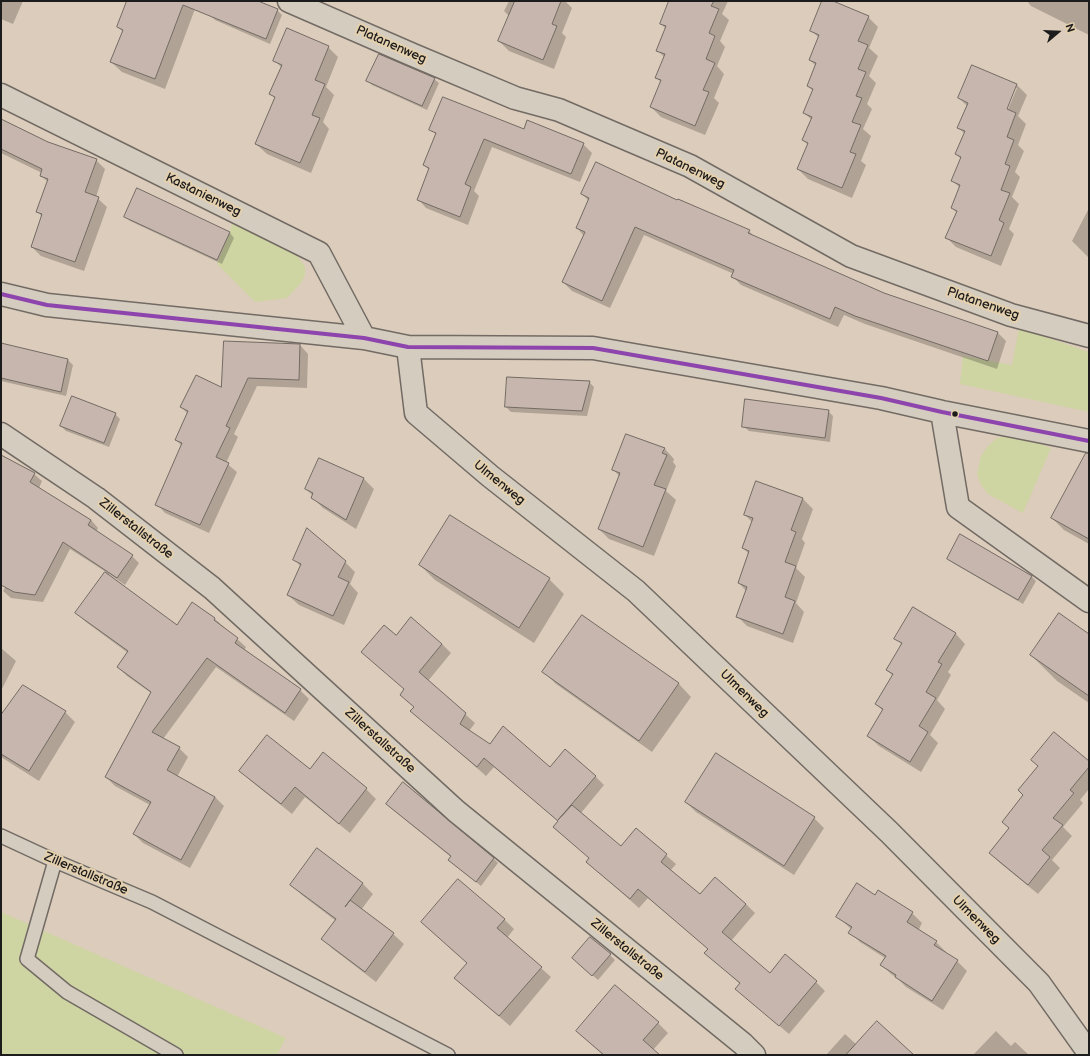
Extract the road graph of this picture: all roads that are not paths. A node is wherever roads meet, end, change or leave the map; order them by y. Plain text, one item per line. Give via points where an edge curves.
1 (289, 1) edge
2 (1, 95) edge
3 (1, 294) edge
4 (1089, 336) edge
5 (364, 338) junction
6 (408, 347) junction
7 (942, 412) junction
8 (1, 434) edge
9 (1089, 442) edge
10 (1089, 601) edge
11 (1, 836) edge
12 (55, 861) junction
13 (1089, 1053) edge
14 (176, 1055) edge
15 (448, 1055) edge
16 (754, 1055) edge

1 - 4 street, Platanenweg via 514,98 559,110 690,166 851,256 1011,315
2 - 5 street, Kastanienweg via 319,253
3 - 5 street via 47,305
5 - 6 street
6 - 7 street via 593,348 881,398
6 - 13 street, Ulmenweg via 416,413 490,476 642,596 889,832 1039,983
7 - 9 street
7 - 10 street via 958,506
8 - 16 street, Zillerstallstraße via 96,498 212,588 456,811
11 - 12 lane, Zillerstallstraße
12 - 14 lane via 27,959 67,992
12 - 15 lane, Zillerstallstraße via 152,902

